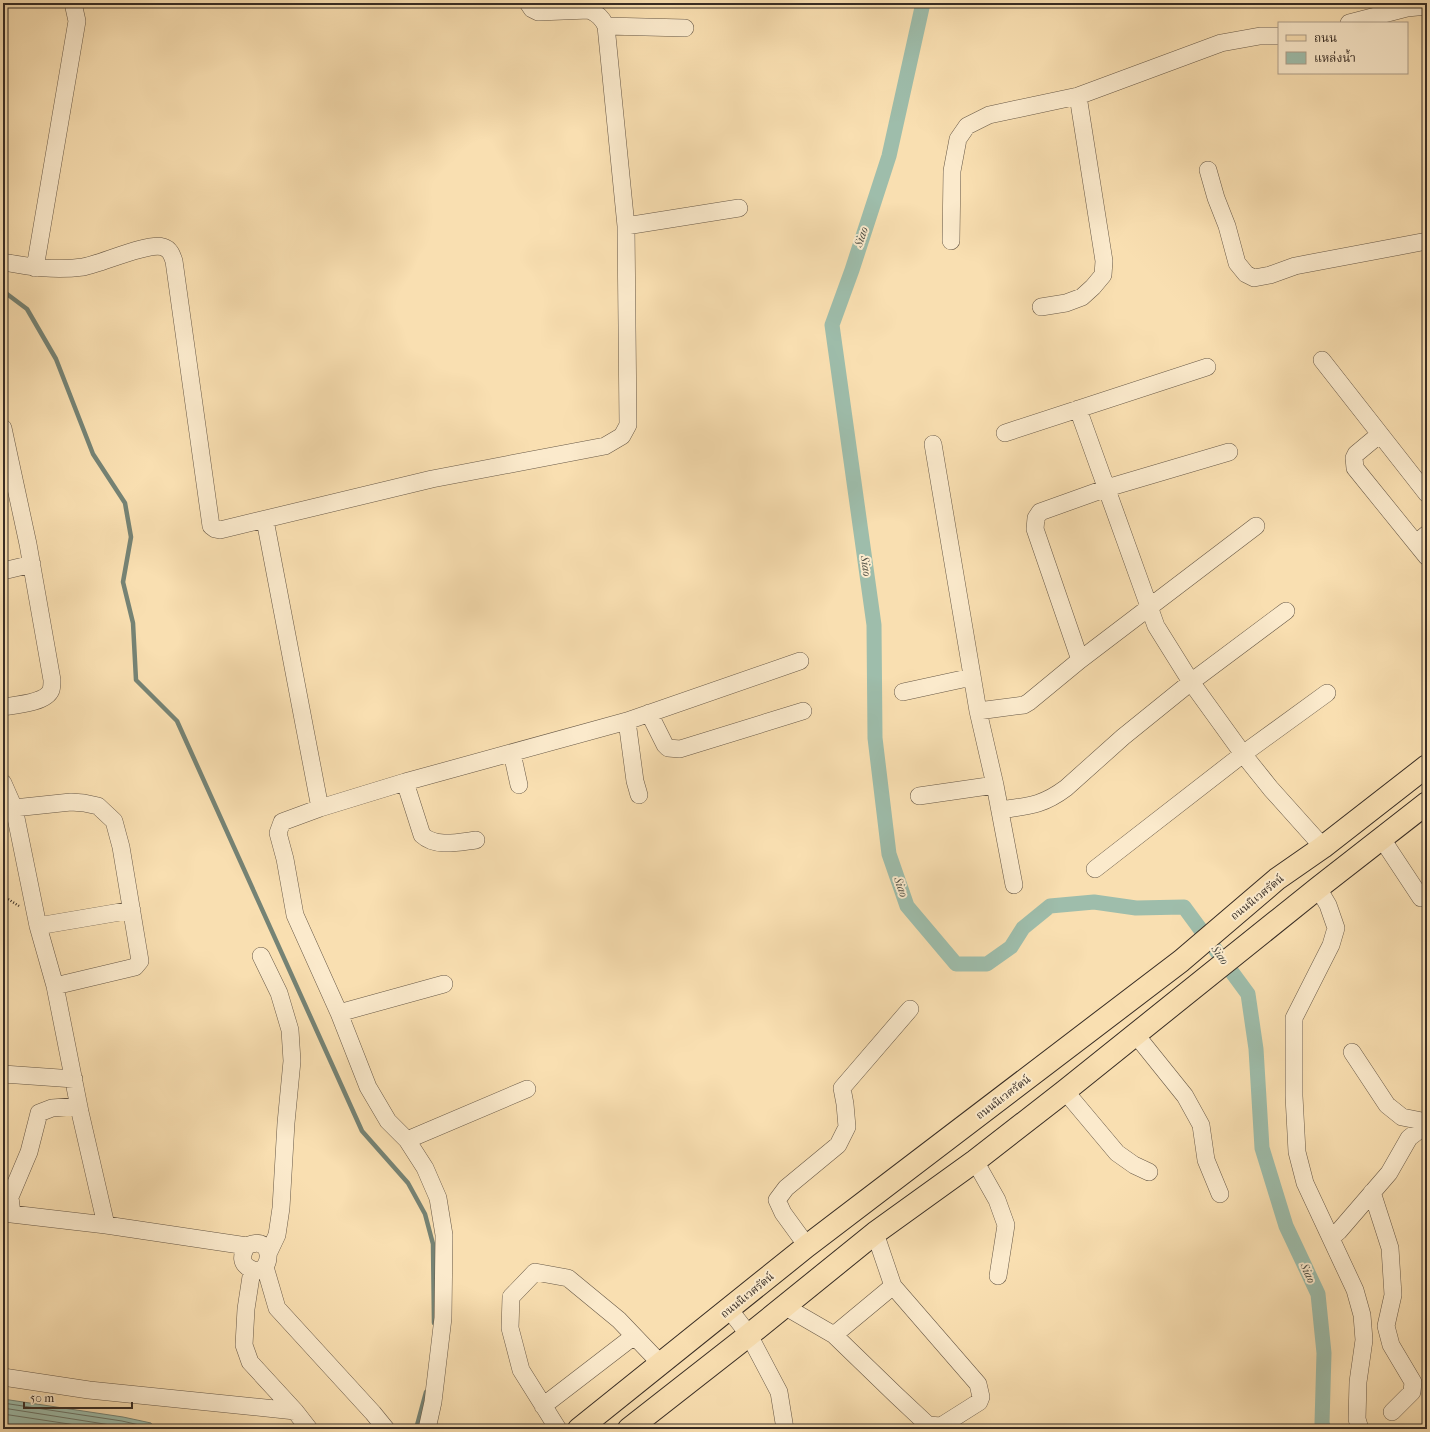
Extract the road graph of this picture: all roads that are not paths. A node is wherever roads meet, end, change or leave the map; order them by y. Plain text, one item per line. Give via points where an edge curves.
1 (73, 3) edge
2 (528, 3) edge
3 (1427, 6) edge
4 (1353, 22) edge
5 (606, 26) junction
6 (685, 28) dead end
7 (1278, 36) edge
8 (1078, 96) junction
9 (1208, 170) dead end
10 (738, 208) dead end
11 (626, 226) junction
12 (951, 241) dead end
13 (1427, 241) edge
14 (3, 262) edge
15 (36, 268) junction
16 (1041, 307) dead end
17 (1322, 360) dead end
18 (1207, 367) dead end
19 (1078, 409) junction
20 (3, 428) edge
21 (1005, 433) dead end
22 (1380, 434) junction
23 (932, 444) dead end
24 (1229, 452) dead end
25 (1107, 488) junction
26 (1427, 494) edge
27 (265, 520) junction
28 (1256, 526) dead end
29 (1421, 538) edge
30 (1427, 557) edge
31 (32, 564) junction
32 (3, 571) edge
33 (1148, 608) junction
34 (1286, 611) dead end
35 (1080, 660) junction
36 (800, 661) dead end
37 (972, 677) junction
38 (1191, 682) junction
39 (903, 692) dead end
40 (1327, 693) dead end
41 (3, 707) edge
42 (803, 711) dead end
43 (978, 711) junction
44 (649, 713) junction
45 (627, 721) junction
46 (512, 753) junction
47 (1243, 754) junction
48 (1427, 766) edge
49 (405, 782) junction
50 (3, 783) edge
51 (519, 784) dead end
52 (995, 785) junction
53 (639, 796) dead end
54 (919, 796) dead end
55 (1427, 803) edge
56 (14, 808) junction
57 (320, 808) junction
58 (1000, 810) junction
59 (1382, 839) junction
60 (476, 840) dead end
61 (1323, 847) junction
62 (1095, 869) dead end
63 (1014, 885) dead end
64 (1318, 888) junction
65 (1425, 904) edge
66 (132, 910) junction
67 (38, 926) junction
68 (261, 956) dead end
69 (444, 984) dead end
70 (55, 986) junction
71 (910, 1009) dead end
72 (339, 1013) junction
73 (1136, 1035) junction
74 (1352, 1052) dead end
75 (3, 1074) edge
76 (74, 1080) junction
77 (528, 1089) dead end
78 (1065, 1091) junction
79 (80, 1106) junction
80 (1427, 1123) edge
81 (407, 1140) junction
82 (975, 1161) junction
83 (1150, 1172) dead end
84 (1372, 1192) junction
85 (1220, 1194) dead end
86 (6, 1197) edge
87 (8, 1213) edge
88 (106, 1225) junction
89 (875, 1233) junction
90 (1331, 1238) junction
91 (247, 1246) junction
92 (808, 1246) junction
93 (262, 1264) junction
94 (998, 1276) dead end
95 (893, 1286) junction
96 (784, 1306) junction
97 (729, 1309) junction
98 (749, 1335) junction
99 (834, 1335) junction
100 (634, 1336) junction
101 (660, 1364) junction
102 (3, 1377) edge
103 (543, 1406) junction
104 (295, 1411) junction
105 (1392, 1412) dead end
106 (309, 1429) edge
107 (386, 1429) edge
108 (427, 1429) edge
109 (558, 1429) edge
110 (579, 1429) edge
111 (630, 1429) edge
112 (785, 1429) edge
113 (1360, 1429) edge

1 - 15 street via 77,21
2 - 5 street via 538,12 589,10 596,13
3 - 4 street via 1407,8
5 - 6 street
5 - 11 street
7 - 8 street via 1260,36 1220,44
8 - 12 street via 989,115 967,126 958,139 952,171
8 - 16 street via 1104,261 1103,275 1082,297 1066,303
9 - 13 street via 1237,263 1246,274 1254,278 1295,266
10 - 11 street
11 - 27 street via 628,425 622,436 605,446 432,479
14 - 15 street
15 - 27 street via 62,269 84,266 150,246 163,247 170,252 174,261 211,526 220,530
17 - 22 street
18 - 19 street
19 - 21 street
19 - 25 street
20 - 31 street
22 - 26 street
22 - 29 street via 1356,454 1355,468
23 - 37 street
24 - 25 street
25 - 33 street
25 - 35 street via 1040,512 1036,518 1035,529
27 - 57 street
28 - 33 street
29 - 30 street
31 - 32 street
31 - 41 street via 52,680 51,690 40,700
33 - 35 street
33 - 38 street via 1158,631
34 - 38 street
35 - 43 street via 1029,702
36 - 44 street
37 - 39 street
37 - 43 street
38 - 47 street
38 - 58 street via 1123,737 1058,795 1038,804
40 - 47 street
42 - 44 street via 680,749 668,748 665,745
43 - 52 street
44 - 45 street
45 - 46 street
45 - 53 street
46 - 49 street
46 - 51 street
47 - 61 street
47 - 62 street
48 - 61 main road, ถนนนิเวศรัตน์
49 - 57 street
49 - 60 street via 422,835 428,841 439,843
50 - 56 street
52 - 54 street
52 - 58 street
55 - 59 main road
56 - 66 street via 71,802 98,806 114,821
56 - 67 street
57 - 72 street via 282,822 278,833 295,915
58 - 63 street
59 - 64 main road
59 - 65 street
61 - 92 main road, ถนนนิเวศรัตน์ via 1277,879 1181,961
64 - 73 main road
64 - 90 street via 1328,905 1336,928 1331,945 1294,1018 1296,1152 1305,1183
66 - 67 street
66 - 70 street via 140,961 136,967
67 - 70 street
68 - 93 street via 279,993 290,1030 292,1061 281,1208 277,1235
69 - 72 street
70 - 76 street
71 - 92 street via 842,1088 847,1127 838,1145 786,1188 777,1200 783,1213
72 - 81 street via 368,1087 388,1121
73 - 78 main road
73 - 85 street via 1186,1096 1201,1125 1206,1160
74 - 80 street via 1388,1105 1402,1117
75 - 76 street
76 - 79 street
77 - 81 street
78 - 82 main road
78 - 83 street via 1117,1153 1134,1166
79 - 86 street via 52,1108 40,1113 29,1152
79 - 88 street
80 - 84 street via 1408,1138 1389,1173
81 - 108 street via 425,1168 438,1198 444,1235 443,1318 433,1402
82 - 89 main road
82 - 94 street via 997,1200 1006,1225
84 - 90 street
84 - 105 street via 1390,1248 1393,1295 1386,1326 1391,1345 1413,1382 1412,1392
86 - 87 street
87 - 88 street
88 - 91 street
89 - 95 street
89 - 96 main road
90 - 113 street via 1355,1290 1362,1315 1364,1340 1358,1382 1357,1419
91 - 93 street via 260,1244 265,1248
91 - 93 street via 242,1253 242,1260 246,1266
92 - 97 main road, ถนนนิเวศรัตน์
93 - 104 street via 246,1309 244,1345 250,1362
93 - 107 street via 277,1308
95 - 99 street
95 - 99 street via 978,1384 980,1402 941,1426 928,1425
96 - 98 main road
96 - 99 street
97 - 98 street
97 - 101 main road, ถนนนิเวศรัตน์
98 - 111 main road
98 - 112 street via 779,1392
100 - 101 street
100 - 103 street
100 - 103 street via 620,1320 568,1278 535,1272 512,1297 510,1328 521,1370
101 - 110 main road, ถนนนิเวศรัตน์
102 - 104 street via 89,1390
103 - 109 street
104 - 106 street

